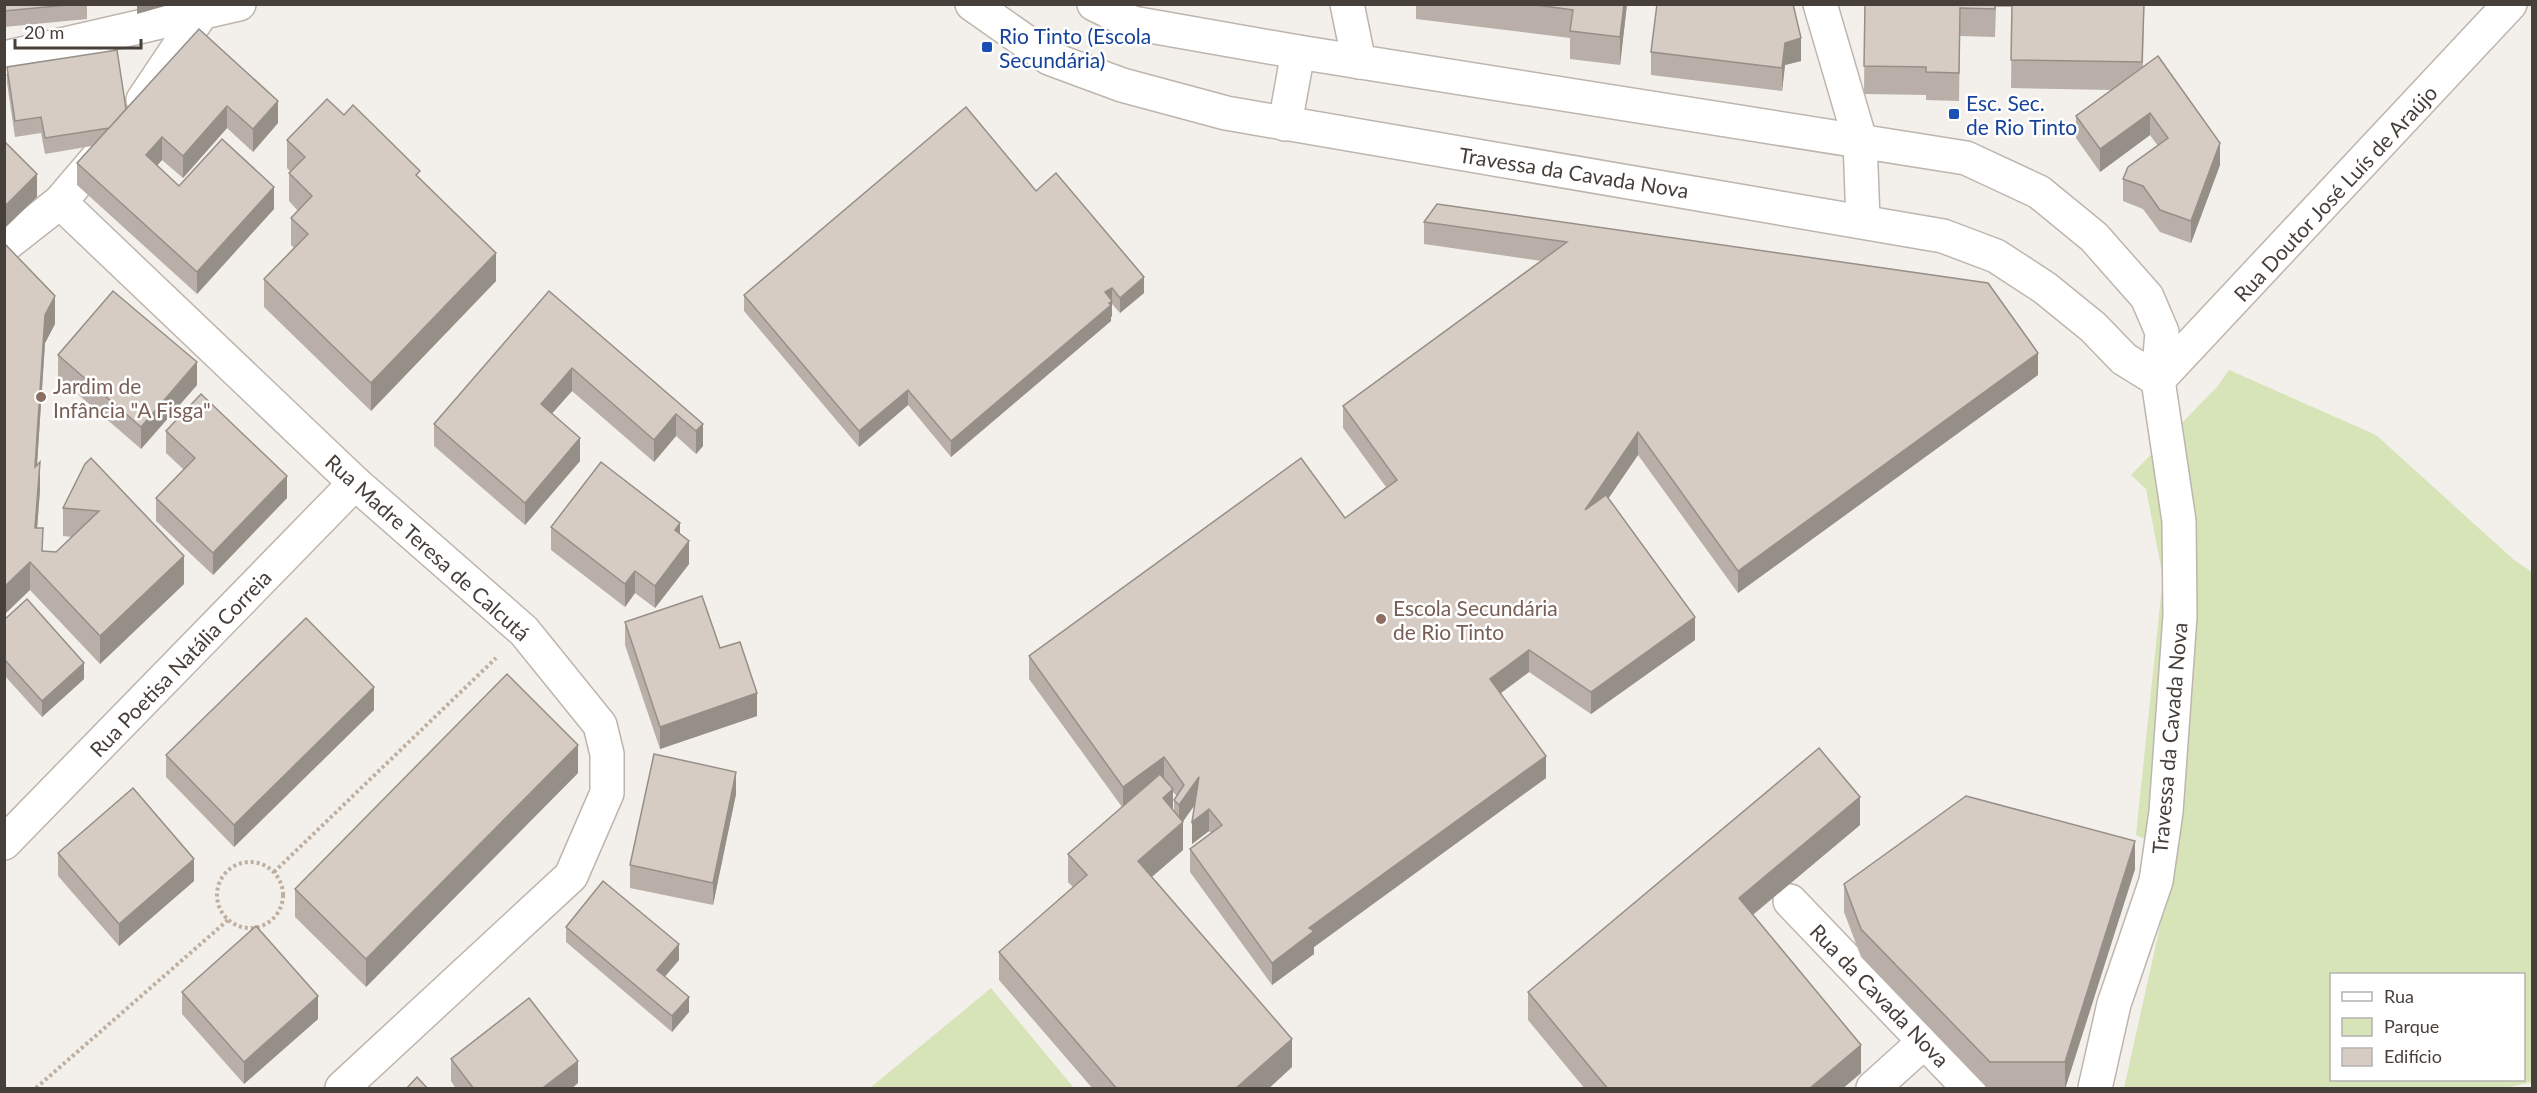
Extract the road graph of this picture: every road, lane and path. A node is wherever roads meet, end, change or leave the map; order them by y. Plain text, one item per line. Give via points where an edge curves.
1 (239, 4) edge
2 (972, 4) edge
3 (1094, 4) edge
4 (1347, 4) edge
5 (1820, 4) edge
6 (2510, 4) edge
7 (200, 15) junction
8 (1298, 52) junction
9 (4, 58) edge
10 (1359, 62) junction
11 (1285, 124) junction
12 (1860, 140) junction
13 (60, 202) junction
14 (1863, 220) junction
15 (4, 246) edge
16 (2158, 380) junction
17 (355, 483) junction
18 (524, 631) junction
19 (4, 843) edge
20 (274, 872) junction
21 (1790, 901) dead end
22 (228, 920) junction
23 (1924, 1042) junction
24 (36, 1089) edge
25 (342, 1089) edge
26 (1873, 1089) edge
27 (1969, 1089) edge
28 (2095, 1089) edge

1 - 7 street
2 - 11 street, Travessa da Cavada Nova via 1049,58 1122,85 1226,113
3 - 8 street, Travessa da Cavada Nova via 1133,23
4 - 10 street
5 - 12 street
6 - 16 street, Rua Doutor José Luís de Araújo
7 - 9 street
7 - 13 street via 130,118
8 - 10 street, Travessa da Cavada Nova
8 - 11 street
10 - 12 street, Travessa da Cavada Nova
11 - 14 street, Travessa da Cavada Nova
12 - 14 street
12 - 16 street, Travessa da Cavada Nova via 1966,158 2039,192 2094,237 2147,297 2162,332
13 - 15 street
13 - 17 street, Rua Madre Teresa de Calcutá
14 - 16 street, Travessa da Cavada Nova via 1943,236 1996,256 2045,288 2093,327 2124,359
16 - 28 street, Travessa da Cavada Nova via 2179,521 2180,616 2166,812 2156,881 2114,1004
17 - 18 street, Rua Madre Teresa de Calcutá
17 - 19 street, Rua Poetisa Natália Correia
18 - 20 path
18 - 25 street, Rua Madre Teresa de Calcutá via 600,725 607,754 607,793 572,876
20 - 22 path via 283,890 283,901 273,919 252,928
20 - 22 path via 264,865 241,863 223,876 219,904
21 - 23 street, Rua da Cavada Nova
22 - 24 path
23 - 26 street
23 - 27 street, Rua da Cavada Nova

